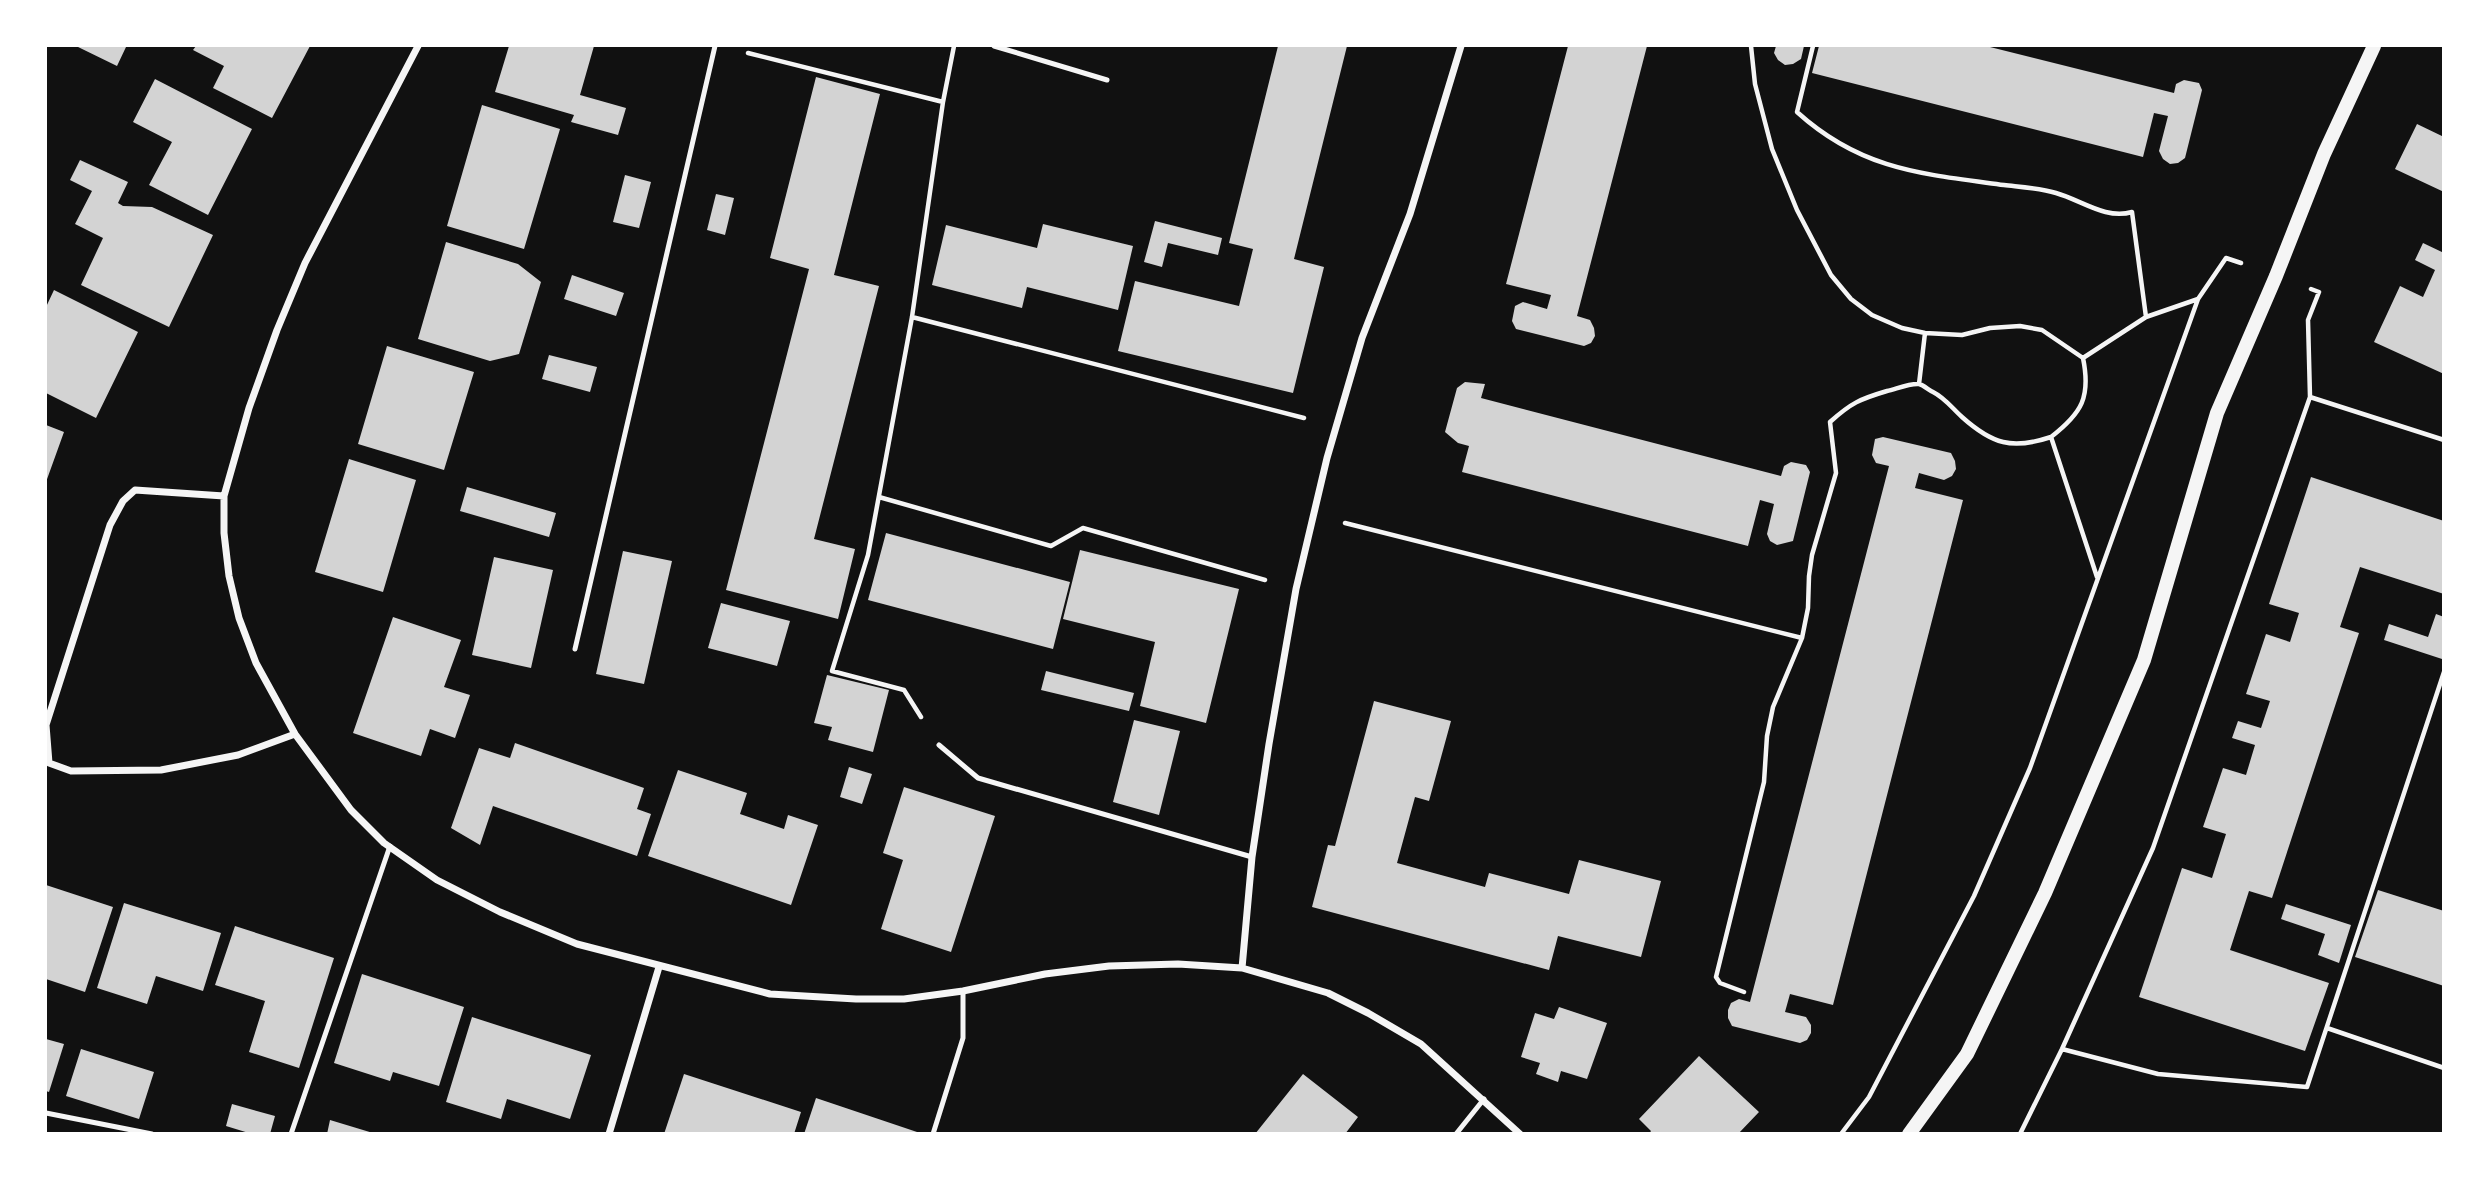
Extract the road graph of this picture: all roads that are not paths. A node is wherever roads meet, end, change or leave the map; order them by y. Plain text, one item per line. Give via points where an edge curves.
1 (418, 46) edge
2 (715, 46) edge
3 (994, 46) edge
4 (1461, 46) edge
5 (2374, 46) edge
6 (1107, 80) dead end
7 (223, 496) junction
8 (575, 649) dead end
9 (295, 734) junction
10 (939, 745) road end
11 (47, 764) edge
12 (390, 846) junction
13 (1252, 857) junction
14 (659, 967) junction
15 (1242, 968) junction
16 (963, 991) junction
17 (1484, 1099) junction
18 (46, 1113) edge
19 (152, 1133) edge
20 (291, 1133) edge
21 (609, 1133) edge
22 (933, 1133) edge
23 (1456, 1133) edge
24 (1520, 1133) edge
25 (1909, 1133) edge

1 - 7 street via 300,274 248,408
2 - 8 lane
3 - 6 lane
4 - 13 street via 1410,214 1362,338 1327,458 1296,589
5 - 25 main road via 2217,413 2144,660 2045,893 1967,1054
7 - 9 street via 229,576 239,618 256,663
7 - 11 street via 135,490 123,501 110,525 46,726
9 - 11 street via 238,755 161,769 71,771
9 - 12 street via 351,810
10 - 13 lane via 978,778
12 - 14 street via 437,880 500,912 577,944
12 - 20 lane
13 - 15 street
14 - 16 street via 770,994 904,999
14 - 21 street
15 - 16 street via 1109,966
15 - 17 street via 1328,993 1368,1013 1421,1044
16 - 22 lane via 962,1038
17 - 23 lane
17 - 24 street
18 - 19 lane

